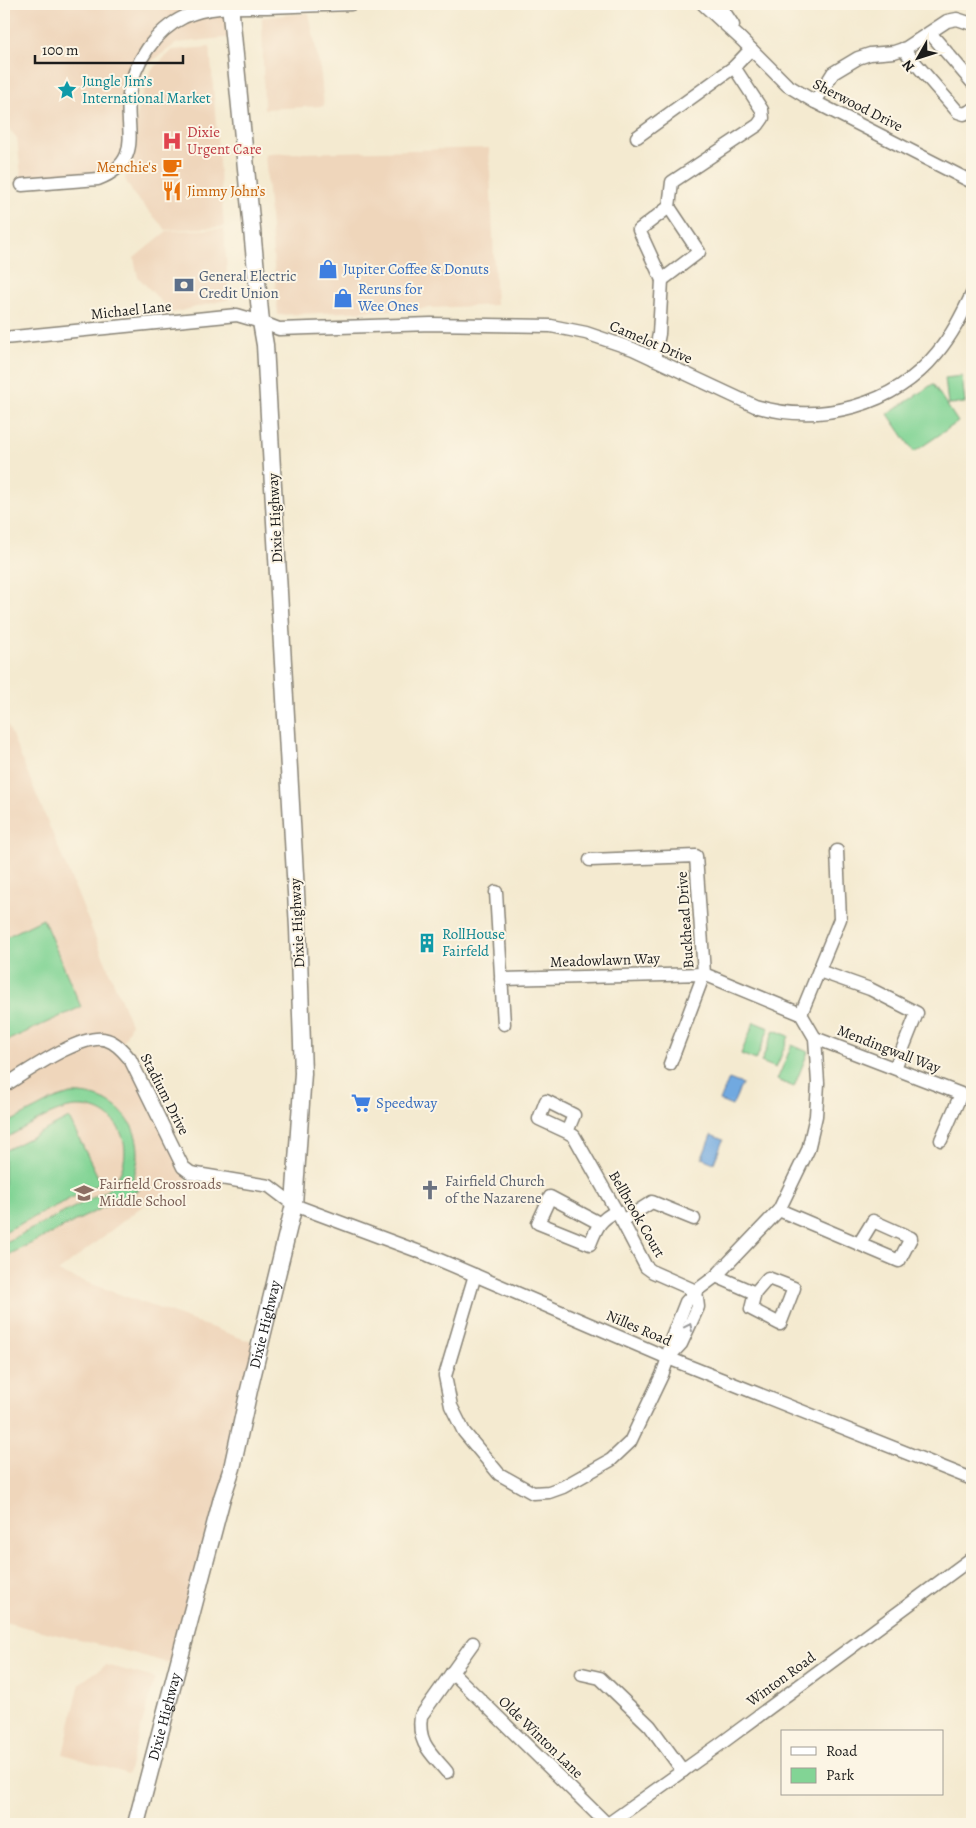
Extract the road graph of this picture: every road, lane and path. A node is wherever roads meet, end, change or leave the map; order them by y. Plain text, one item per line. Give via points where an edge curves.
1 (351, 4) edge
2 (703, 4) edge
3 (719, 4) edge
4 (231, 6) edge
5 (972, 24) edge
6 (930, 33) junction
7 (746, 45) junction
8 (903, 49) junction
9 (734, 67) junction
10 (972, 82) edge
11 (815, 102) junction
12 (972, 110) edge
13 (638, 137) dead end
14 (972, 182) edge
15 (22, 185) dead end
16 (669, 207) junction
17 (662, 280) junction
18 (972, 294) edge
19 (261, 322) junction
20 (4, 338) edge
21 (654, 358) junction
22 (836, 851) dead end
23 (590, 860) dead end
24 (496, 892) dead end
25 (820, 971) junction
26 (704, 974) junction
27 (501, 979) junction
28 (801, 1014) junction
29 (504, 1024) dead end
30 (815, 1038) junction
31 (670, 1064) dead end
32 (895, 1068) junction
33 (4, 1086) edge
34 (567, 1132) dead end
35 (941, 1140) dead end
36 (294, 1205) junction
37 (779, 1210) junction
38 (620, 1216) junction
39 (694, 1219) dead end
40 (599, 1223) junction
41 (859, 1244) dead end
42 (475, 1275) junction
43 (716, 1276) junction
44 (696, 1291) junction
45 (755, 1293) dead end
46 (668, 1358) junction
47 (972, 1479) edge
48 (972, 1558) edge
49 (473, 1644) dead end
50 (452, 1672) junction
51 (582, 1674) dead end
52 (683, 1771) junction
53 (447, 1772) dead end
54 (136, 1824) edge
55 (608, 1824) edge

1 - 4 street
2 - 7 street, Sherwood Drive
3 - 7 street, Sherwood Drive
4 - 15 street via 185,16 150,44 131,83 130,145 110,175 98,179
4 - 19 main road, Dixie Highway
5 - 6 street via 957,19 947,21
6 - 8 street
6 - 10 street
7 - 9 street
7 - 11 street, Sherwood Drive via 787,86
8 - 11 street via 870,54 845,64 834,73
8 - 12 street via 958,112 964,114
9 - 13 street
9 - 16 street via 762,110 763,118 758,125 672,182
11 - 14 street, Sherwood Drive
16 - 17 street via 639,230
16 - 17 street via 699,252
17 - 21 street via 659,334
18 - 21 street, Camelot Drive via 950,336 920,371 886,395 844,410 773,411 737,399
19 - 20 street, Michael Lane via 237,315
19 - 21 street, Camelot Drive via 279,329 430,324 551,326 586,333
19 - 36 main road, Dixie Highway via 267,375 303,1049
22 - 25 street via 840,919
23 - 26 street, Buckhead Drive via 696,856
24 - 27 street
25 - 28 street
25 - 32 street via 870,989 917,1013
26 - 27 street, Meadowlawn Way
26 - 28 street, Buckhead Drive
26 - 31 street
27 - 29 street
28 - 30 street
30 - 32 street, Mendingwall Way
30 - 37 street via 816,1116 808,1150
32 - 35 street, Mendingwall Way via 961,1094
33 - 36 street, Stadium Drive via 78,1042 94,1038 107,1040 121,1048 130,1060 183,1167 192,1173 269,1186
34 - 38 street, Bellbrook Court via 574,1136
36 - 42 street, Nilles Road
36 - 54 main road, Dixie Highway via 232,1468
37 - 41 street
37 - 43 street
38 - 39 street via 652,1202
38 - 40 street via 608,1216
38 - 44 street, Bellbrook Court via 646,1267
40 - 40 street via 590,1244 538,1223 550,1197
42 - 46 street, Nilles Road
42 - 46 street via 445,1376 451,1406 464,1432 499,1474 533,1493 563,1487 611,1460 630,1442
43 - 44 street
43 - 45 street
44 - 46 street via 698,1308 681,1344
46 - 47 street, Nilles Road
48 - 52 street, Winton Road
49 - 50 street
50 - 53 street via 421,1716 420,1727 428,1750
50 - 55 street, Olde Winton Lane
51 - 52 street via 600,1678 650,1726
52 - 55 street, Winton Road

